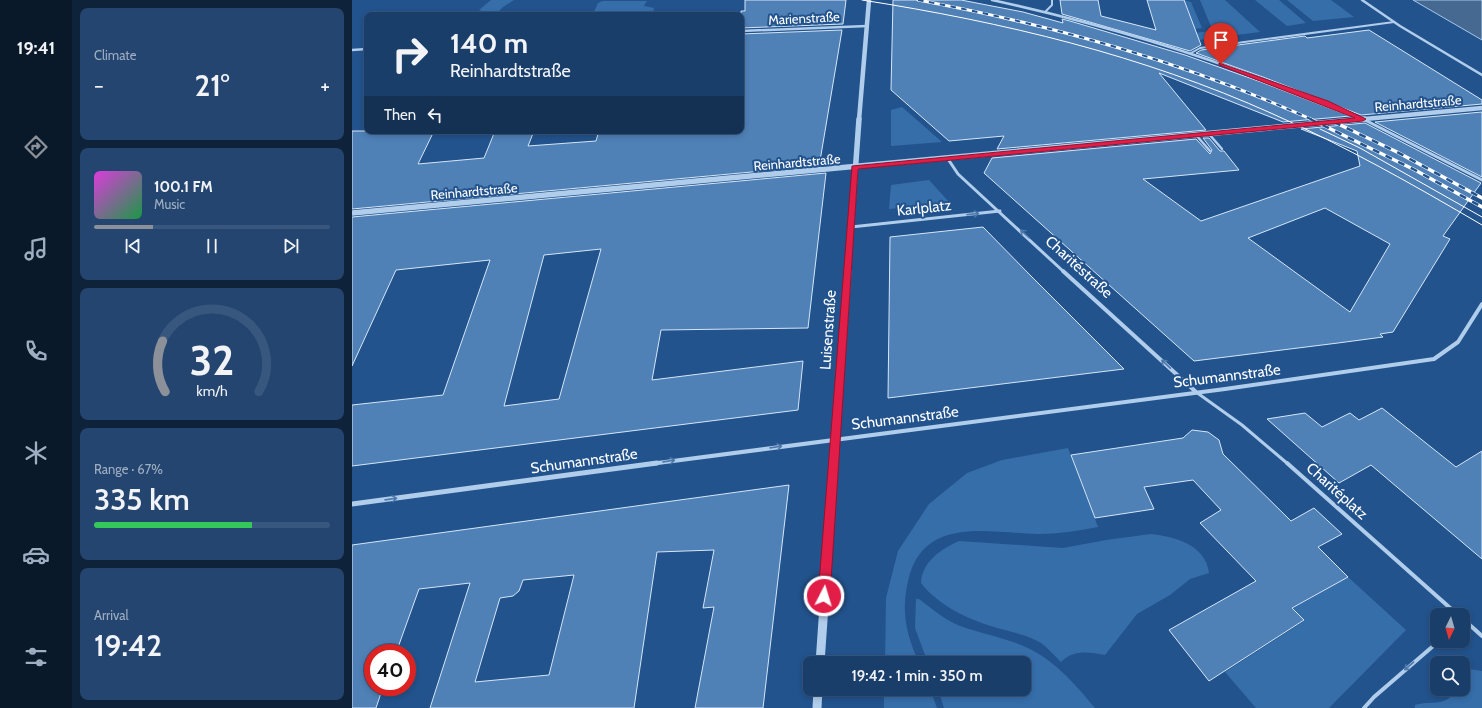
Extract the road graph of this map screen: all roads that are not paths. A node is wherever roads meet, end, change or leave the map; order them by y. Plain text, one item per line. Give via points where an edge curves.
1 (869, 0) edge
2 (992, 0) edge
3 (1052, 0) edge
4 (1362, 0) edge
5 (1045, 12) junction
6 (1394, 22) junction
7 (867, 26) junction
8 (744, 31) edge
9 (364, 49) edge
10 (352, 50) edge
11 (1191, 53) junction
12 (1482, 75) edge
13 (1482, 108) edge
14 (1363, 119) junction
15 (1208, 133) junction
16 (1196, 134) junction
17 (1222, 149) dead end
18 (1210, 151) dead end
19 (948, 159) junction
20 (855, 167) junction
21 (1482, 180) edge
22 (1000, 211) junction
23 (352, 213) edge
24 (851, 227) junction
25 (1482, 304) edge
26 (1196, 392) junction
27 (836, 439) junction
28 (352, 504) edge
29 (1450, 608) edge
30 (1470, 626) edge
31 (1482, 636) edge
32 (1431, 648) edge
33 (820, 656) edge
34 (818, 696) edge
35 (817, 708) edge
36 (1364, 708) edge

1 - 7 street, Luisenstraße
2 - 5 street
3 - 5 lane via 1052,5
4 - 6 street
5 - 11 street via 1128,33
6 - 11 lane via 1200,48
6 - 12 street
7 - 8 street, Marienstraße
7 - 20 street, Luisenstraße
9 - 10 street
11 - 14 street
13 - 14 street, Reinhardtstraße
14 - 15 street, Reinhardtstraße
14 - 21 street
15 - 16 street, Reinhardtstraße
15 - 17 lane
16 - 18 lane
16 - 19 street, Reinhardtstraße
19 - 20 street, Reinhardtstraße
19 - 22 street, Charitéstraße via 958,174
20 - 23 street, Reinhardtstraße
20 - 24 street, Luisenstraße
24 -> 22 street, Karlplatz
26 -> 22 street, Charitéstraße
24 - 27 street, Luisenstraße
25 - 26 street, Schumannstraße via 1461,340 1450,351 1434,359
26 - 27 street, Schumannstraße
26 - 29 lane, Charitéplatz via 1269,447
28 -> 27 street, Schumannstraße
27 - 33 street, Luisenstraße
30 - 31 lane
32 -> 36 lane
34 - 35 street

